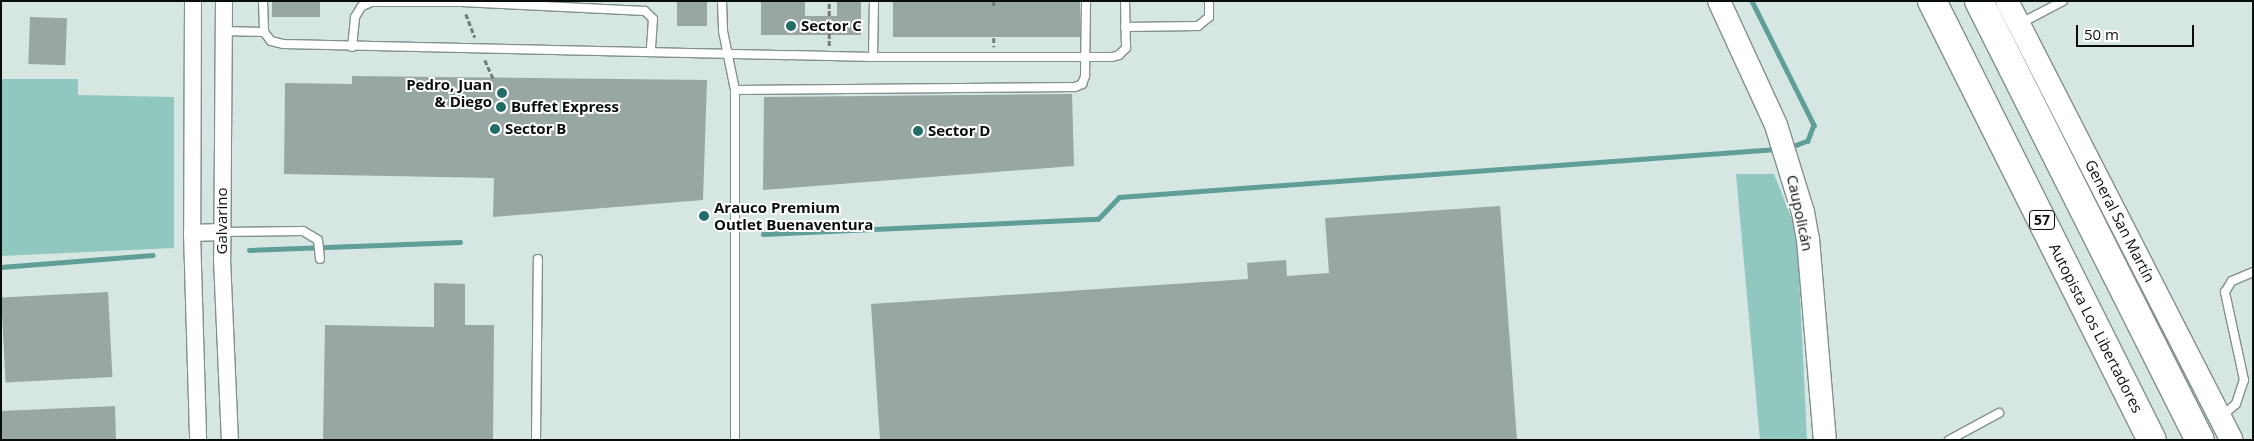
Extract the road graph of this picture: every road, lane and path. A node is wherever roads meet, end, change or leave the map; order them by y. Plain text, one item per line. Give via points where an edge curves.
1 (193, 1) edge
2 (224, 1) edge
3 (264, 1) edge
4 (722, 1) edge
5 (830, 1) edge
6 (874, 1) edge
7 (994, 1) edge
8 (1086, 1) edge
9 (1125, 1) edge
10 (1209, 1) edge
11 (1719, 1) edge
12 (1932, 1) edge
13 (1979, 1) edge
14 (2007, 1) edge
15 (2064, 1) edge
16 (994, 6) dead end
17 (2019, 24) junction
18 (1125, 27) junction
19 (224, 32) junction
20 (264, 32) junction
21 (352, 47) junction
22 (651, 51) junction
23 (727, 52) junction
24 (829, 55) junction
25 (1086, 56) junction
26 (873, 57) junction
27 (735, 90) junction
28 (222, 232) junction
29 (192, 233) junction
30 (320, 258) dead end
31 (538, 259) dead end
32 (2253, 272) edge
33 (1999, 413) dead end
34 (2221, 418) junction
35 (1961, 437) edge
36 (198, 440) edge
37 (230, 440) edge
38 (536, 440) edge
39 (735, 440) edge
40 (1825, 440) edge
41 (1949, 440) edge
42 (2152, 440) edge
43 (2200, 440) edge
44 (2232, 440) edge

1 - 29 street, Galvarino
2 - 19 street, Galvarino
3 - 20 lane
4 - 23 lane
5 - 24 path
6 - 26 lane
7 - 16 path
8 - 25 lane
9 - 18 lane
10 - 18 lane via 1209,17 1198,26
11 - 40 main road, Caupolicán via 1776,124 1808,239
12 - 42 highway, Autopista Los Libertadores / 57
13 - 43 highway
14 - 17 main road, General San Martín
15 - 17 lane
17 - 34 main road, General San Martín
18 - 25 lane via 1126,48 1119,55
19 - 20 lane
19 - 28 street, Galvarino
20 - 21 lane via 271,42
21 - 22 lane
21 - 22 lane via 355,17 367,4 461,2 645,11 653,19
22 - 23 lane
23 - 24 lane
23 - 27 lane via 733,66
24 - 26 lane
25 - 26 lane
25 - 27 lane via 1084,80 1075,87
27 - 39 lane
28 - 29 street
28 - 30 lane via 303,231 318,240
28 - 37 street, Galvarino
29 - 36 street, Galvarino
31 - 38 lane
32 - 34 lane via 2232,281 2224,292 2244,380 2236,404
33 - 35 lane
34 - 44 main road, General San Martín
35 - 41 lane

